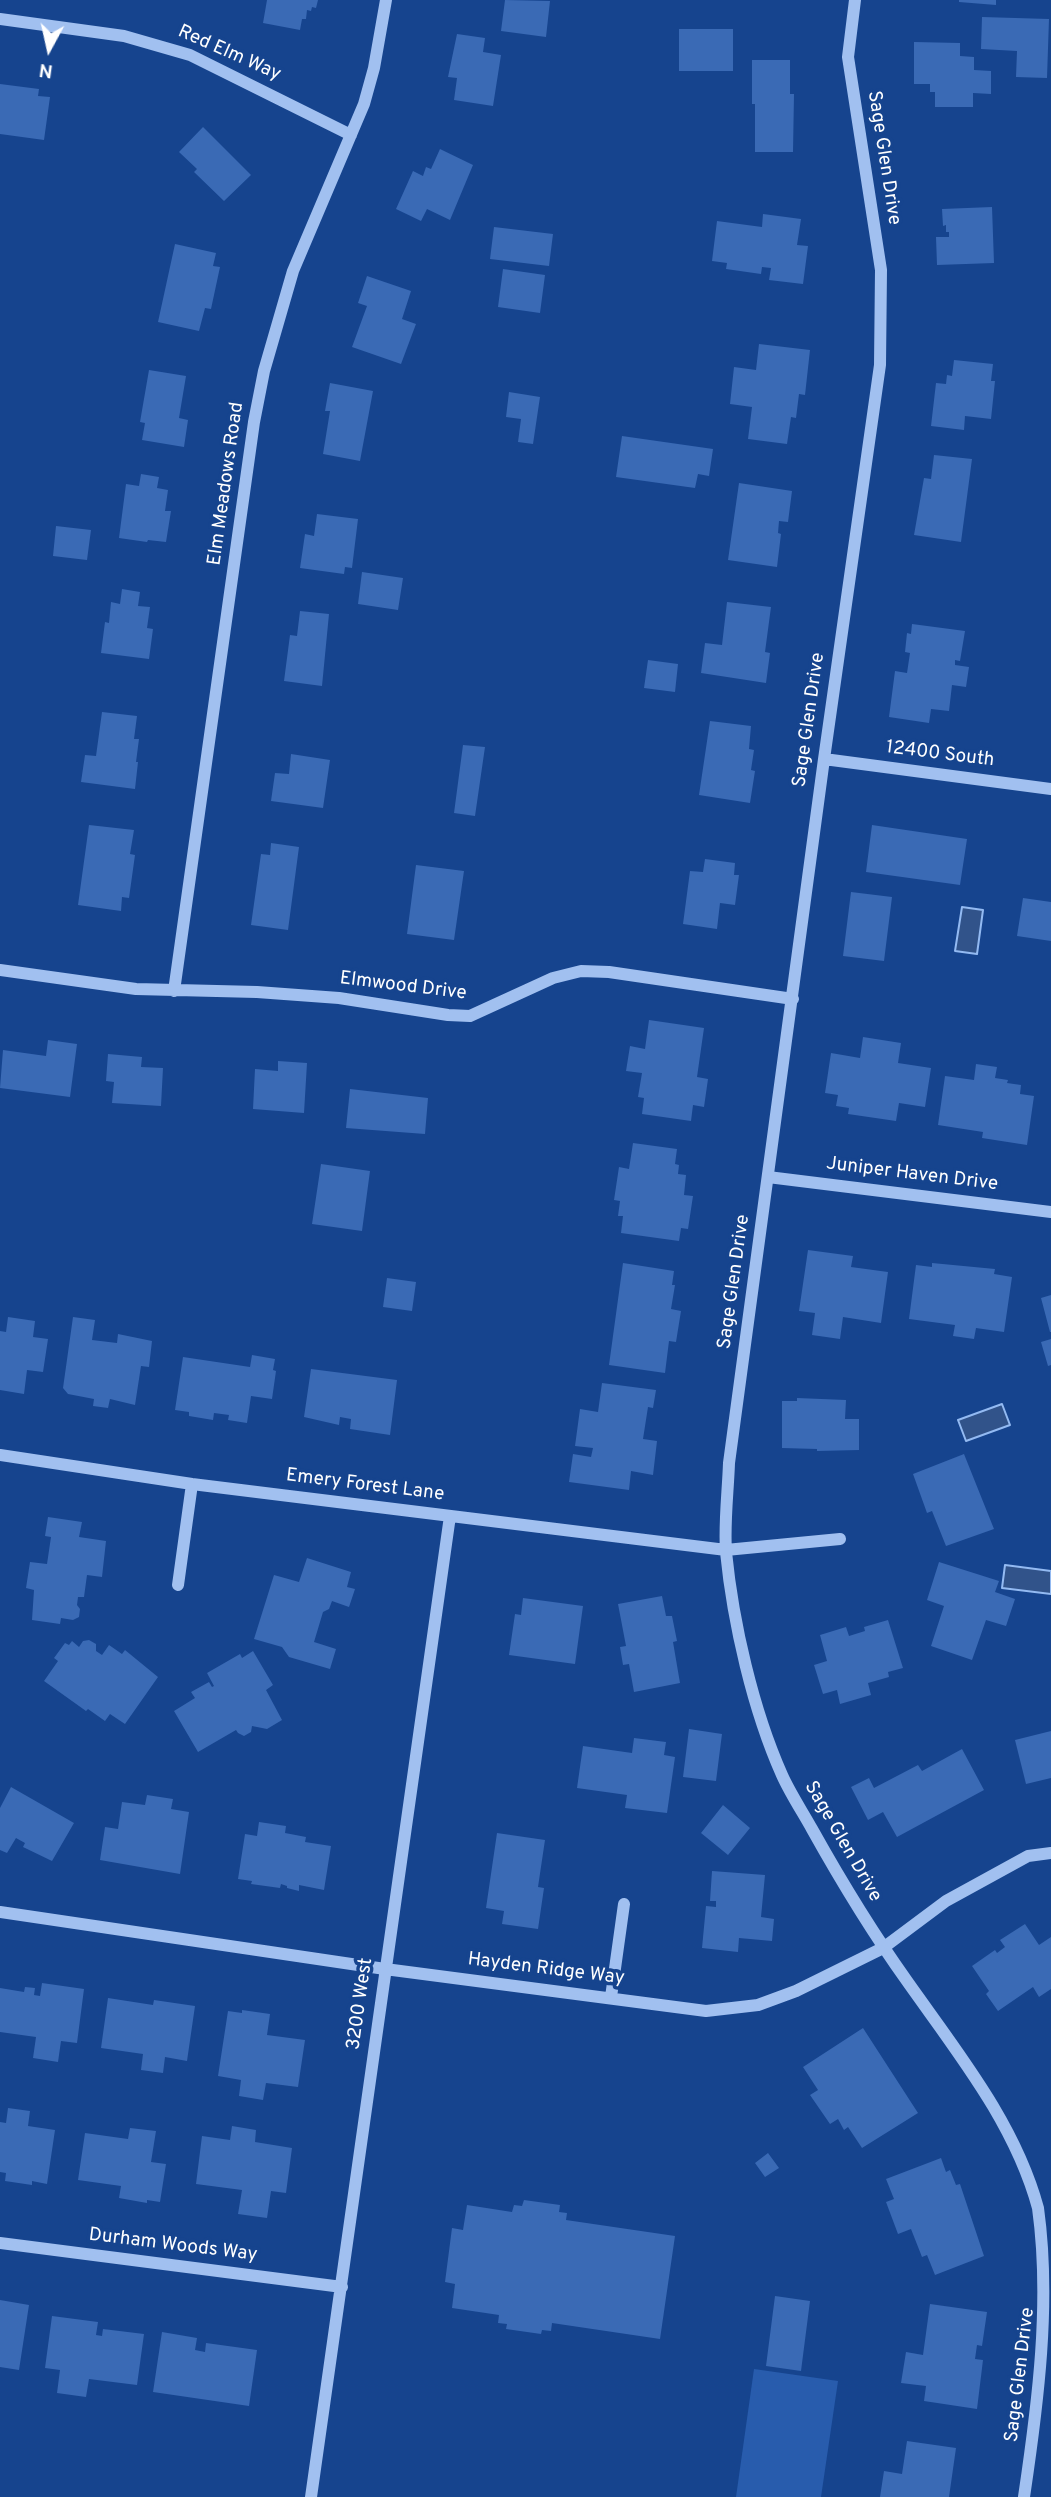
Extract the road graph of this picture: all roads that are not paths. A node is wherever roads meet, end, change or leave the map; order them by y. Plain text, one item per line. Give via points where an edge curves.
1 (386, 0) edge
2 (855, 0) edge
3 (0, 19) edge
4 (351, 135) junction
5 (824, 759) junction
6 (1051, 789) edge
7 (0, 970) edge
8 (174, 991) junction
9 (793, 999) junction
10 (768, 1177) junction
11 (1051, 1212) edge
12 (0, 1455) edge
13 (192, 1484) junction
14 (450, 1516) junction
15 (840, 1539) dead end
16 (726, 1550) junction
17 (178, 1586) dead end
18 (1051, 1853) edge
19 (624, 1904) dead end
20 (0, 1912) edge
21 (883, 1948) junction
22 (385, 1969) junction
23 (611, 1997) junction
24 (0, 2243) edge
25 (341, 2287) junction
26 (1044, 2406) edge
27 (311, 2497) edge
28 (1024, 2497) edge

1 - 4 street, Elm Meadows Road via 374,68
2 - 5 street, Sage Glen Drive via 848,57 881,270 880,365
3 - 4 street, Red Elm Way via 124,36 179,51
4 - 8 street, Elm Meadows Road via 293,271 264,371
5 - 6 street, 12400 South
5 - 9 street, Sage Glen Drive
7 - 8 street, Elmwood Drive
8 - 9 street, Elmwood Drive via 339,998 470,1016 553,978 581,971
9 - 10 street, Sage Glen Drive
10 - 11 street, Juniper Haven Drive
10 - 16 street, Sage Glen Drive via 729,1463
12 - 13 street, Emery Forest Lane
13 - 14 street, Emery Forest Lane
13 - 17 street
14 - 16 street, Emery Forest Lane
14 - 22 street, 3200 West
15 - 16 street, Emery Forest Lane
16 - 21 street, Sage Glen Drive via 757,1709 782,1776
18 - 21 street, Hayden Ridge Way via 1028,1856 946,1901
19 - 23 street
20 - 22 street, Hayden Ridge Way
21 - 23 street, Hayden Ridge Way via 758,2005 705,2011
21 - 26 street, Sage Glen Drive via 989,2099 1030,2181 1045,2237 1050,2295
22 - 23 street, Hayden Ridge Way
22 - 25 street, 3200 West
24 - 25 street, Durham Woods Way
25 - 27 street, 3200 West
26 - 28 street, Sage Glen Drive

